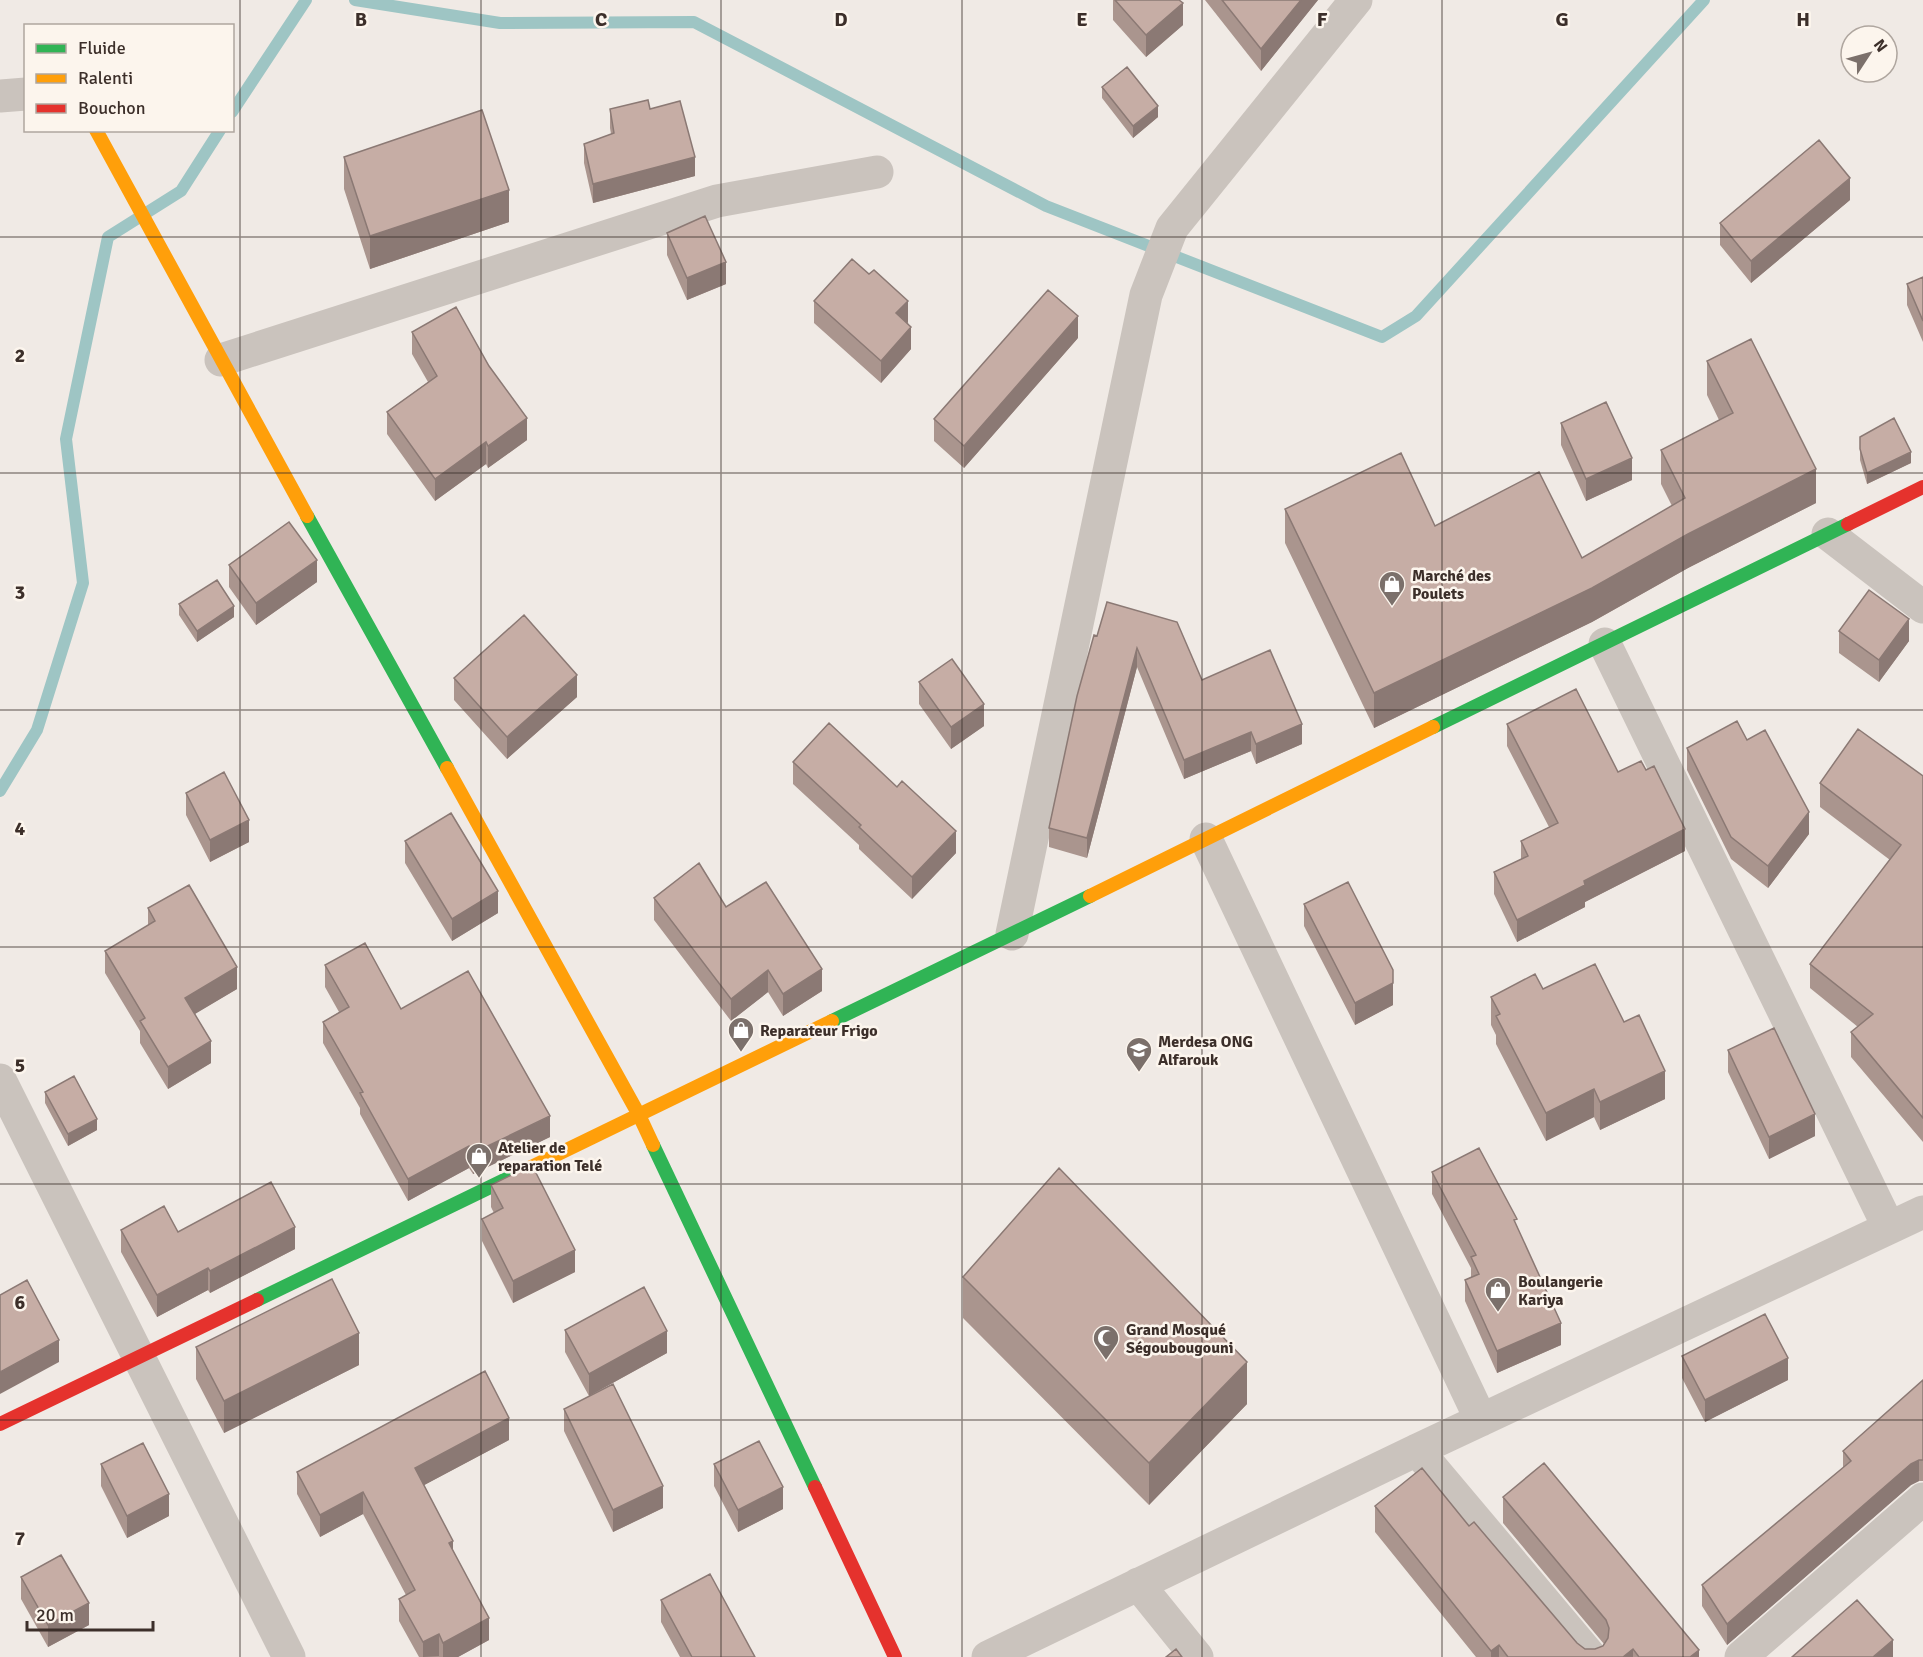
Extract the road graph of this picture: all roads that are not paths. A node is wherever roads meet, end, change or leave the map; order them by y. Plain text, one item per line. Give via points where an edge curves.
1 (1356, 0) edge
2 (24, 94) edge
3 (0, 96) edge
4 (97, 132) edge
5 (877, 172) dead end
6 (221, 360) junction
7 (1923, 487) edge
8 (1828, 534) junction
9 (1923, 607) edge
10 (1605, 644) junction
11 (1206, 839) junction
12 (1012, 934) junction
13 (0, 1080) edge
14 (639, 1115) junction
15 (1923, 1212) edge
16 (1889, 1228) junction
17 (138, 1356) junction
18 (1481, 1420) junction
19 (0, 1424) edge
20 (1417, 1450) junction
21 (1923, 1499) edge
22 (1138, 1584) junction
23 (290, 1657) edge
24 (895, 1657) edge
25 (988, 1657) edge
26 (1197, 1657) edge
27 (1591, 1657) edge
28 (1741, 1657) edge

1 - 12 street via 1172,228 1146,295
2 - 3 street
4 - 6 street
5 - 6 street via 717,201
6 - 14 street
7 - 8 street
8 - 9 street
8 - 10 street
10 - 11 street
10 - 16 street
11 - 12 street
11 - 18 street
12 - 14 street
13 - 17 street
14 - 17 street
14 - 24 street
15 - 16 street
16 - 18 street
17 - 19 street
17 - 23 street
18 - 20 street
20 - 22 street
20 - 27 street
21 - 28 street
22 - 25 street
22 - 26 street

